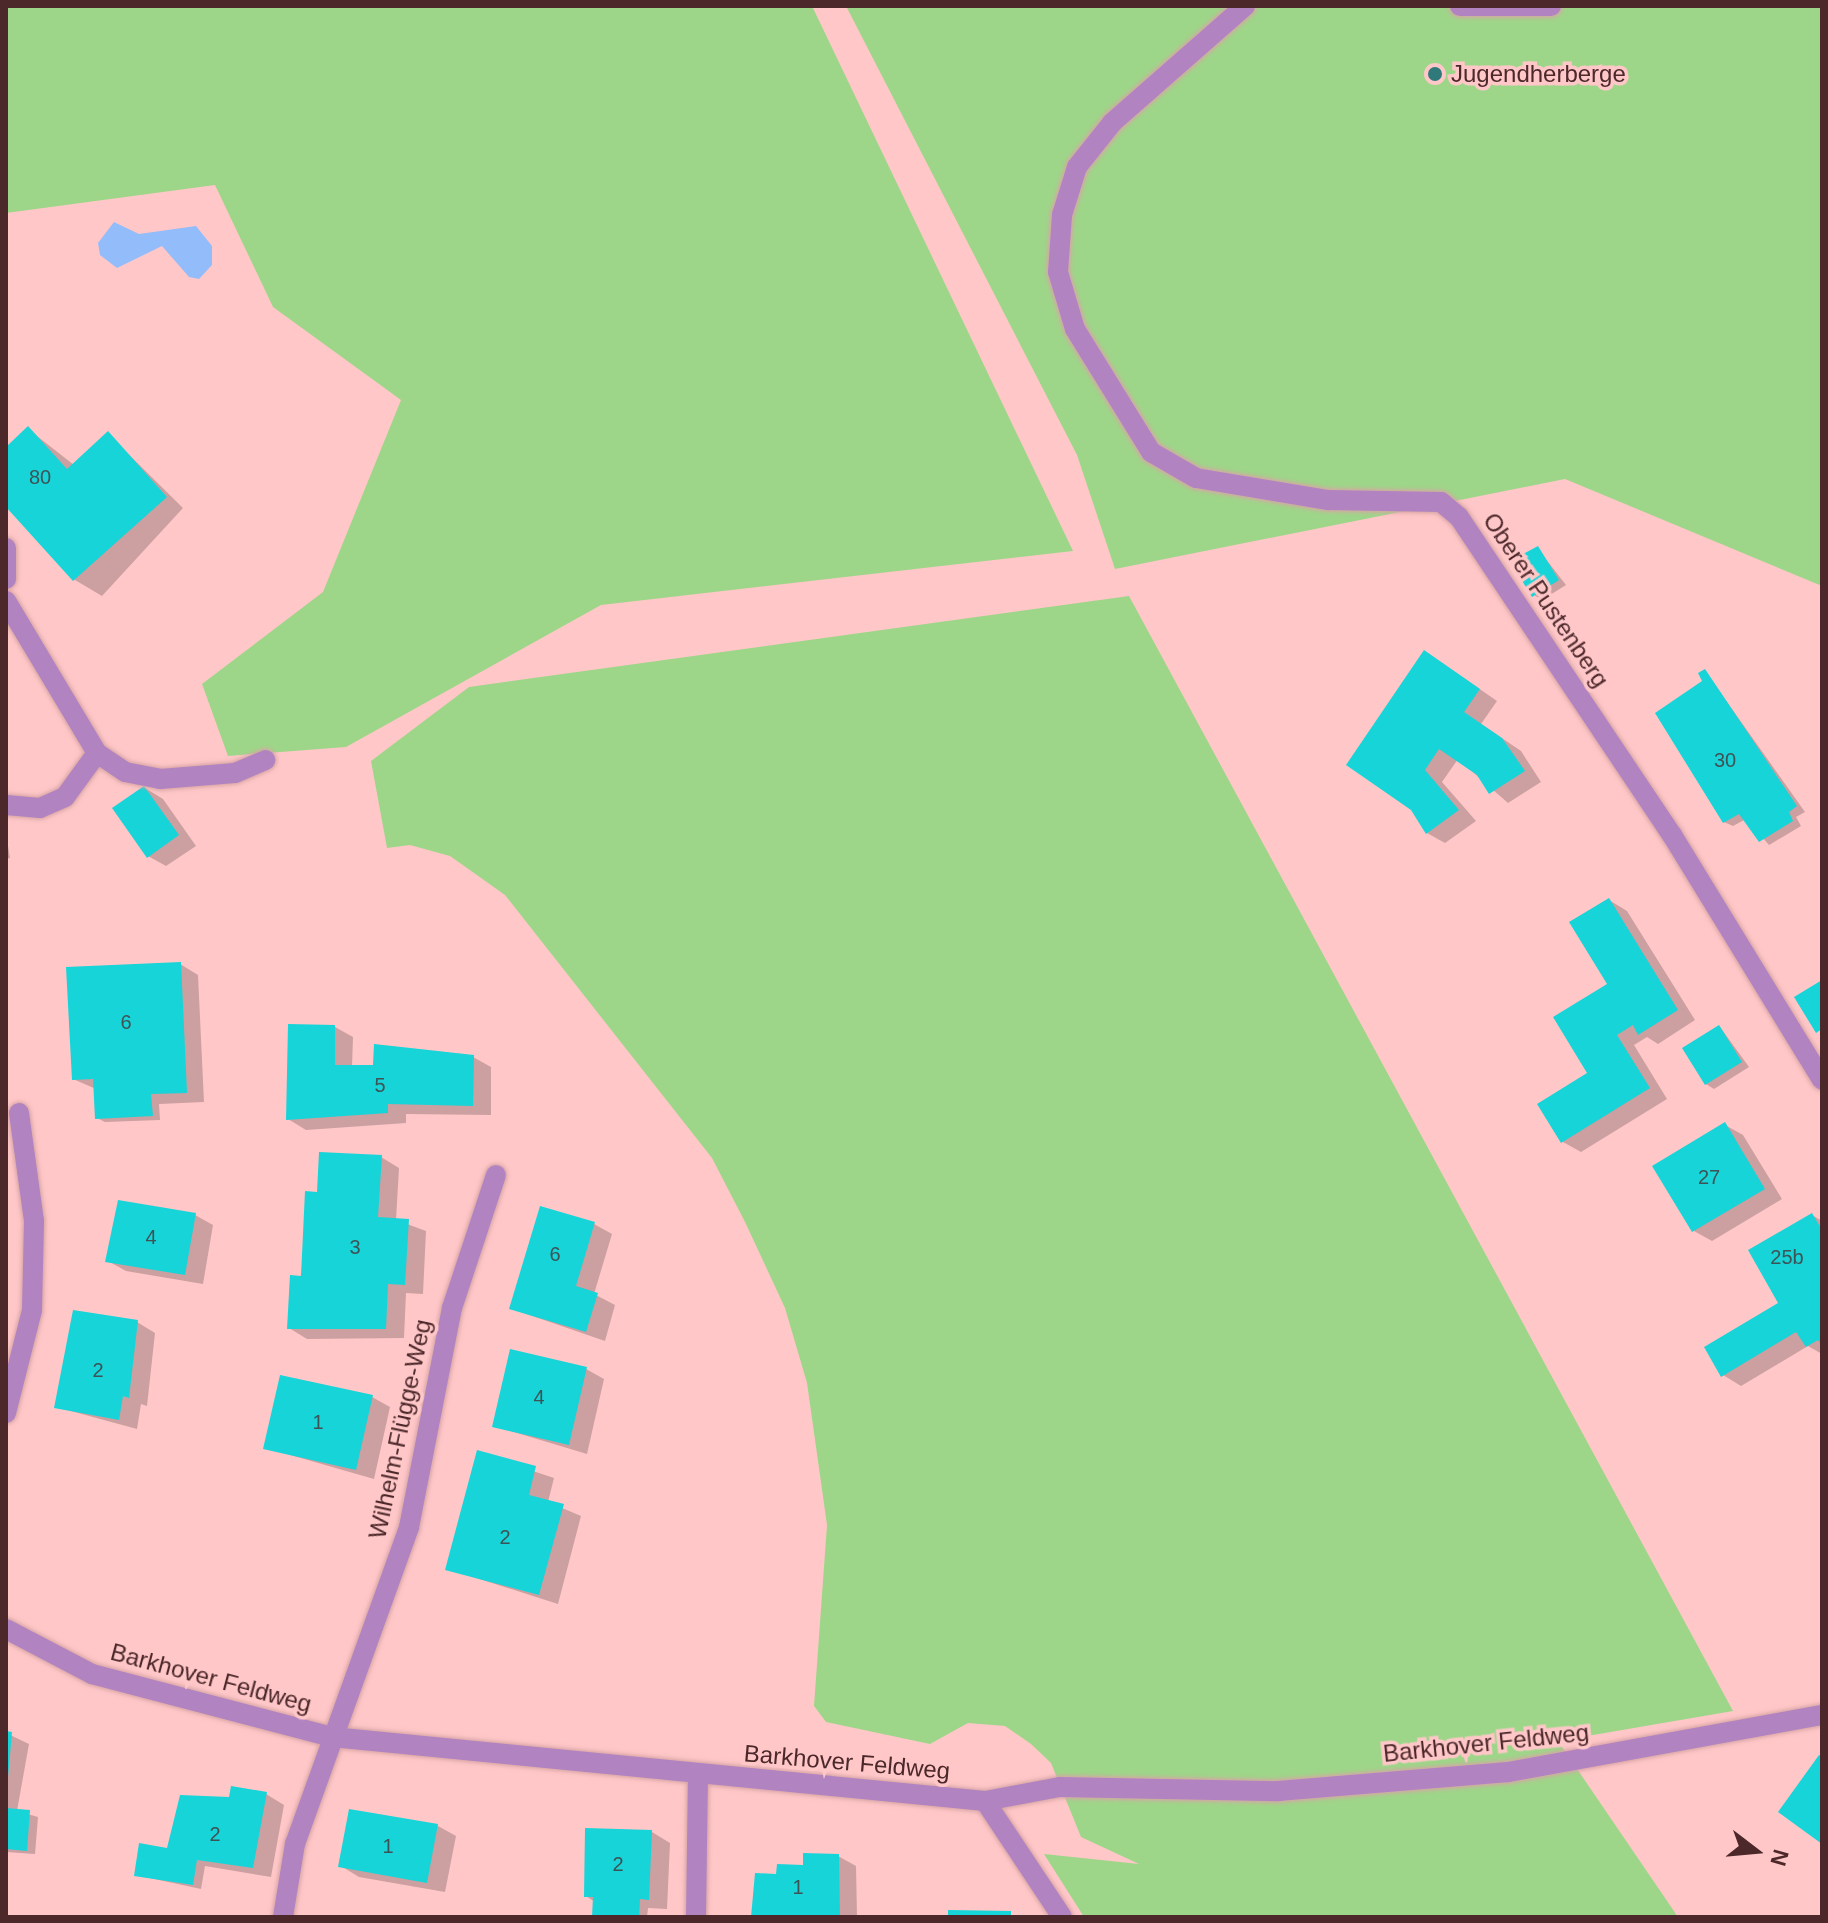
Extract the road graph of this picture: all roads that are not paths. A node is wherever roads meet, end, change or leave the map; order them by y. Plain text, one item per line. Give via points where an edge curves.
1 (1245, 6) edge
2 (1460, 6) edge
3 (1551, 6) edge
4 (6, 548) edge
5 (6, 579) edge
6 (6, 601) edge
7 (97, 753) junction
8 (265, 760) dead end
9 (6, 805) edge
10 (1822, 1080) edge
11 (19, 1113) dead end
12 (496, 1175) dead end
13 (6, 1413) edge
14 (6, 1629) edge
15 (1822, 1715) edge
16 (332, 1737) junction
17 (698, 1775) junction
18 (985, 1801) junction
19 (283, 1917) edge
20 (696, 1917) edge
21 (1062, 1917) edge

1 - 10 street, Oberer Pustenberg via 1112,123 1077,167 1062,215 1058,272 1075,329 1151,452 1196,478 1328,500 1441,502 1459,517 1672,835
2 - 3 street
4 - 5 street
6 - 7 street
7 - 8 street via 125,772 160,779 235,773
7 - 9 street via 65,797 40,808
11 - 13 street via 34,1221 32,1310
12 - 16 street, Wilhelm-Flügge-Weg via 452,1308 409,1527
14 - 16 street, Barkhover Feldweg via 92,1674
15 - 18 street, Barkhover Feldweg via 1508,1772 1278,1791 1060,1787
16 - 17 street, Barkhover Feldweg
16 - 19 street, Wilhelm-Flügge-Weg via 295,1844
17 - 18 street, Barkhover Feldweg
17 - 20 street
18 - 21 street

